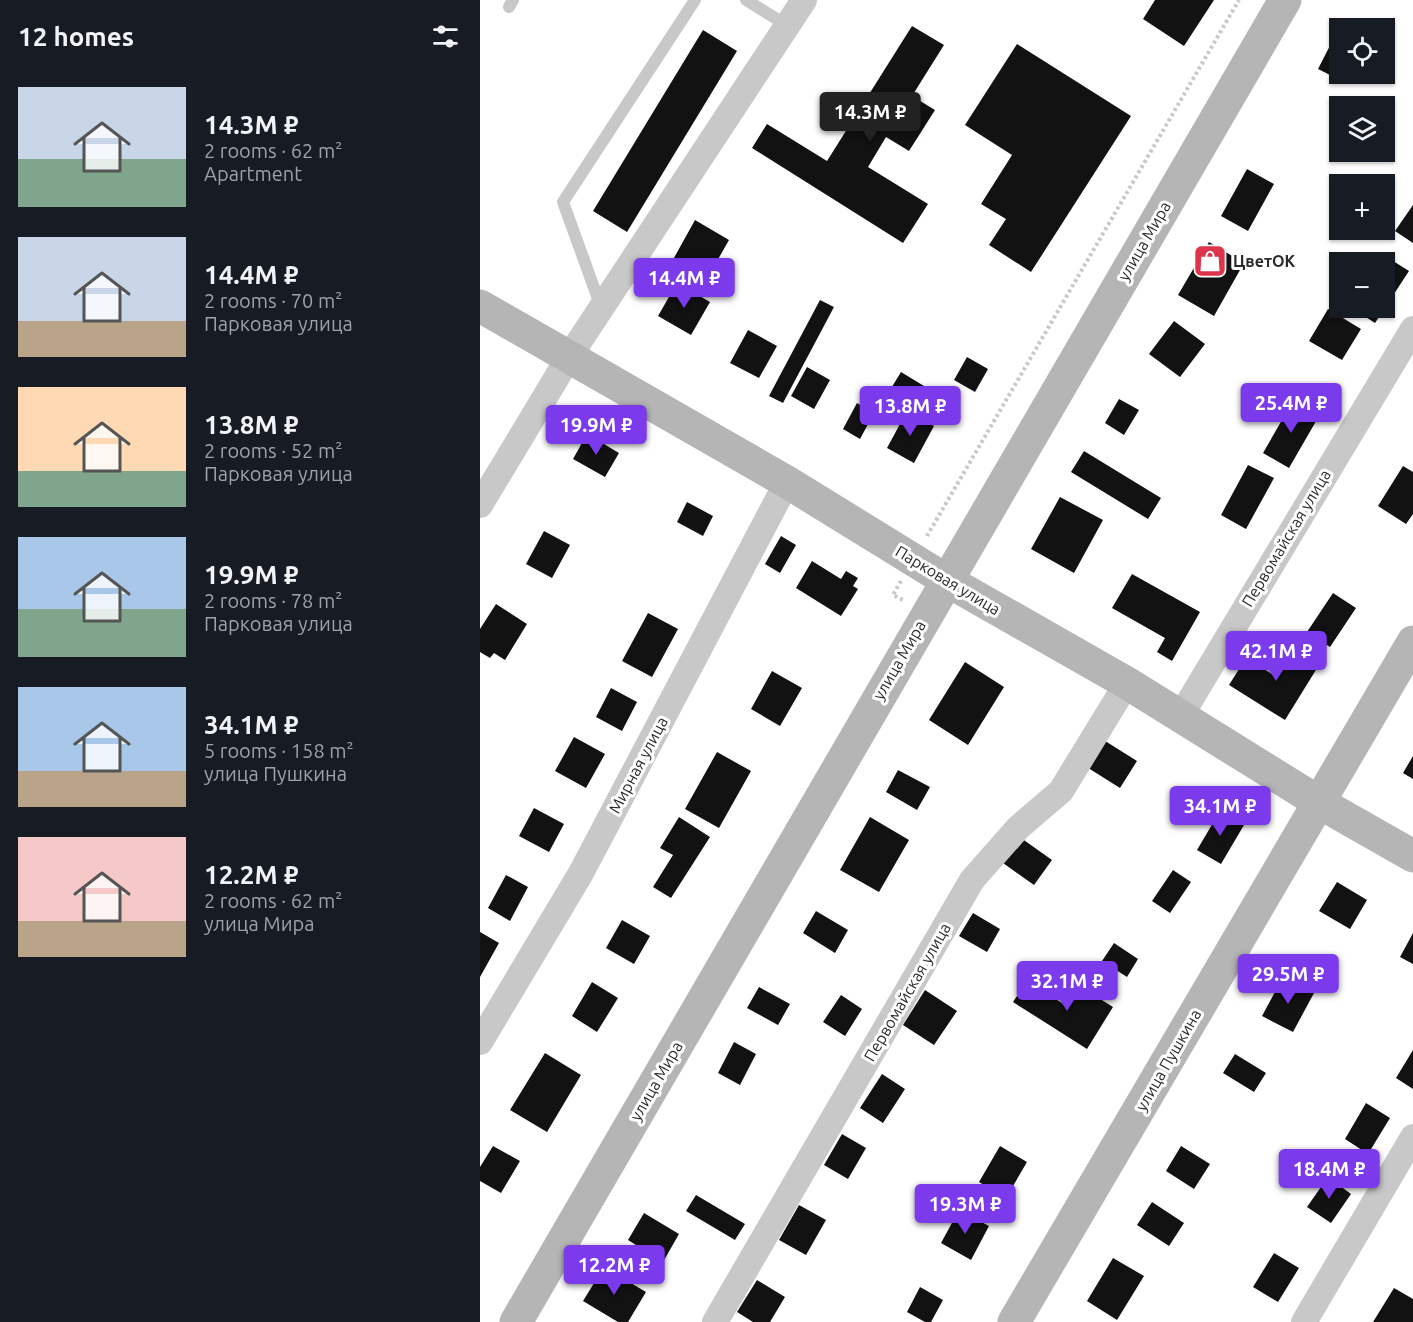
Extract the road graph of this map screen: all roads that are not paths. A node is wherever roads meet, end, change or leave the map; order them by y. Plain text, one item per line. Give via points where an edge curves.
1 (695, 0) edge
2 (746, 0) edge
3 (804, 0) edge
4 (1285, 0) edge
5 (788, 26) junction
6 (480, 306) edge
7 (601, 308) junction
8 (1413, 329) edge
9 (569, 357) junction
10 (787, 482) junction
11 (480, 506) edge
12 (946, 580) junction
13 (1413, 642) edge
14 (1127, 683) junction
15 (1180, 717) junction
16 (1320, 803) junction
17 (1413, 856) edge
18 (480, 1042) edge
19 (1413, 1137) edge
20 (516, 1322) edge
21 (715, 1322) edge
22 (1014, 1322) edge
23 (1304, 1322) edge

1 - 7 lane via 563,202
2 - 5 lane
3 - 5 street
4 - 12 street, улица Мира
5 - 7 street
6 - 9 street, Парковая улица
7 - 9 street
8 - 15 street, Первомайская улица
9 - 10 street, Парковая улица
9 - 11 street
10 - 12 street, Парковая улица
10 - 18 street, Мирная улица via 581,873
12 - 14 street, Парковая улица
12 - 20 street, улица Мира
13 - 16 street, улица Пушкина
14 - 15 street, Парковая улица
14 - 21 street, Первомайская улица via 1061,791 1018,828 972,880
15 - 16 street, Парковая улица
16 - 17 street, Парковая улица
16 - 22 street, улица Пушкина
19 - 23 street

